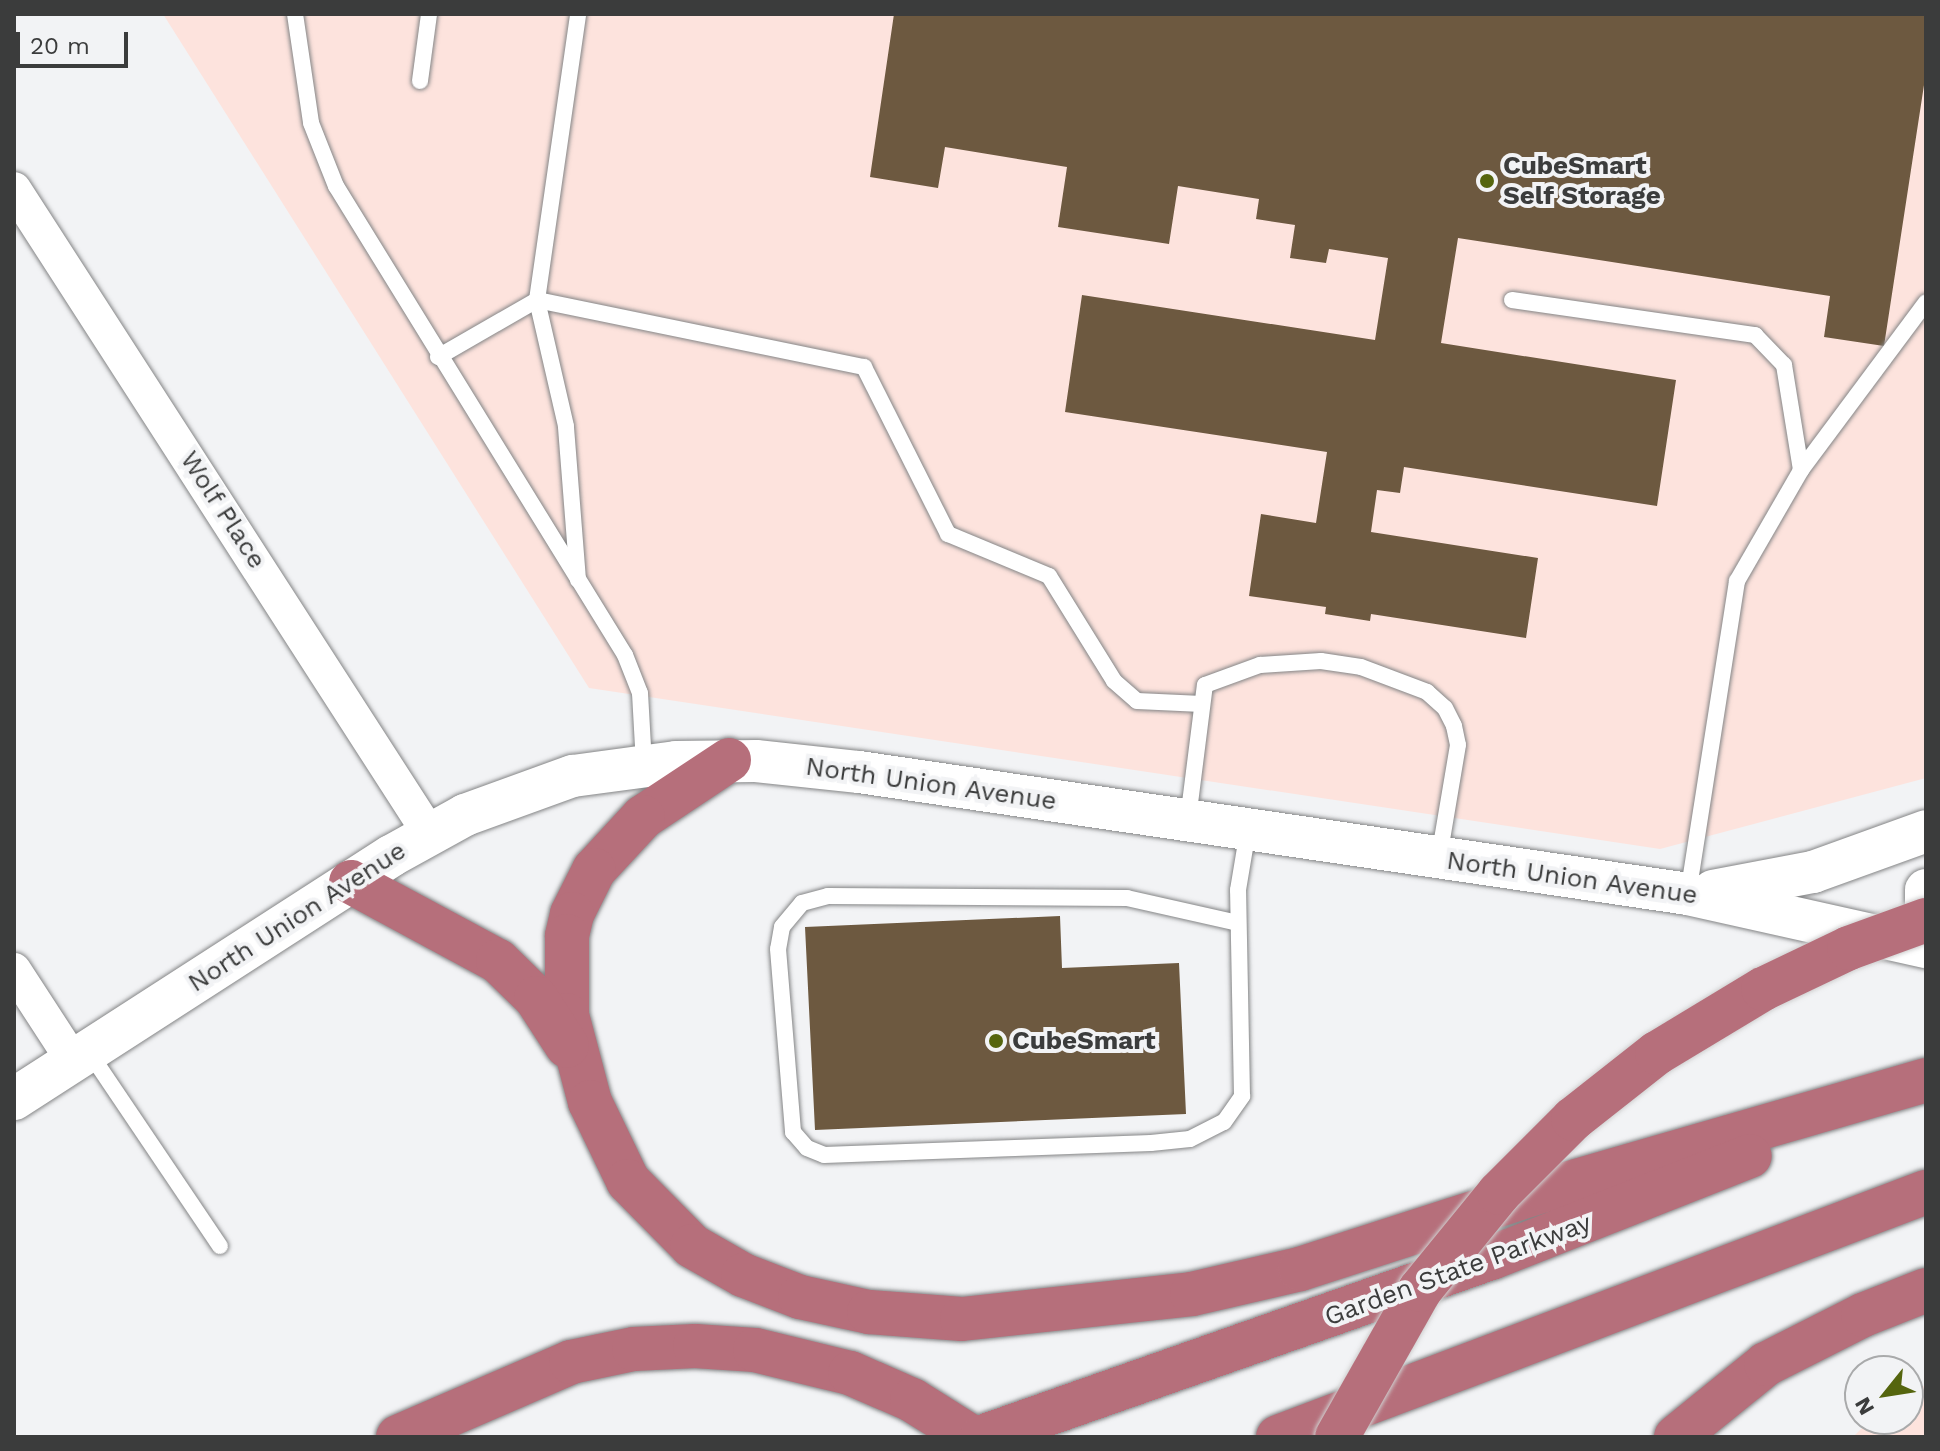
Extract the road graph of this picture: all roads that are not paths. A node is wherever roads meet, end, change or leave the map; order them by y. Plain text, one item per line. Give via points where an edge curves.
1 (295, 14) edge
2 (429, 14) edge
3 (578, 14) edge
4 (420, 81) dead end
5 (14, 189) edge
6 (537, 300) junction
7 (1512, 300) dead end
8 (1926, 302) edge
9 (438, 357) junction
10 (1801, 470) junction
11 (578, 580) junction
12 (1202, 704) junction
13 (729, 760) junction
14 (644, 765) junction
15 (1188, 823) junction
16 (1248, 830) junction
17 (1926, 831) edge
18 (429, 833) junction
19 (1439, 859) junction
20 (351, 882) junction
21 (1926, 890) edge
22 (1688, 894) junction
23 (1926, 922) edge
24 (1238, 923) junction
25 (1926, 947) edge
26 (14, 970) edge
27 (80, 1056) junction
28 (579, 1074) junction
29 (1926, 1081) edge
30 (14, 1099) edge
31 (1926, 1192) edge
32 (220, 1246) dead end
33 (1926, 1290) edge
34 (398, 1437) edge
35 (971, 1437) edge
36 (982, 1437) edge
37 (1278, 1437) edge
38 (1337, 1437) edge
39 (1676, 1437) edge

1 - 9 lane via 304,94 327,165 365,239
2 - 4 lane
3 - 6 lane
5 - 18 street, Wolf Place
6 - 9 lane
6 - 11 lane via 566,426
6 - 12 lane via 864,367 948,534 1049,576 1114,681 1137,701
7 - 10 lane via 1755,335 1784,365
8 - 10 lane
9 - 11 lane
10 - 22 lane via 1737,581
11 - 14 lane via 634,675 643,711
12 - 15 lane
12 - 19 lane via 1205,685 1260,665 1290,662 1361,667 1427,692 1445,708 1458,745
13 - 14 street, North Union Avenue
13 - 15 street, North Union Avenue via 859,772
13 - 28 highway via 625,833 582,891 564,961 567,1015
14 - 18 street, North Union Avenue via 538,786
15 - 16 street, North Union Avenue
16 - 19 street, North Union Avenue
16 - 24 lane
17 - 22 street via 1813,872
18 - 20 street, North Union Avenue
19 - 22 street, North Union Avenue
20 - 27 street, North Union Avenue
20 - 28 highway via 498,961 536,998
21 - 23 street
22 - 25 street, North Union Avenue
23 - 38 highway, bridge via 1835,954 1736,1004 1657,1053 1573,1119 1499,1193 1420,1290
24 - 24 lane via 1127,898 828,896 802,903 782,927 778,949 793,1132 807,1148 824,1155 1190,1139 1224,1122 1242,1096
26 - 27 street
27 - 30 street, North Union Avenue
27 - 32 lane
28 - 29 highway via 600,1130 628,1181 692,1246 743,1275 800,1297 869,1312 962,1319 1115,1306 1241,1284
29 - 36 highway, Garden State Parkway via 1535,1242
31 - 37 highway
33 - 39 highway via 1766,1364
34 - 35 highway via 545,1371 634,1349 728,1347 788,1356 881,1385

